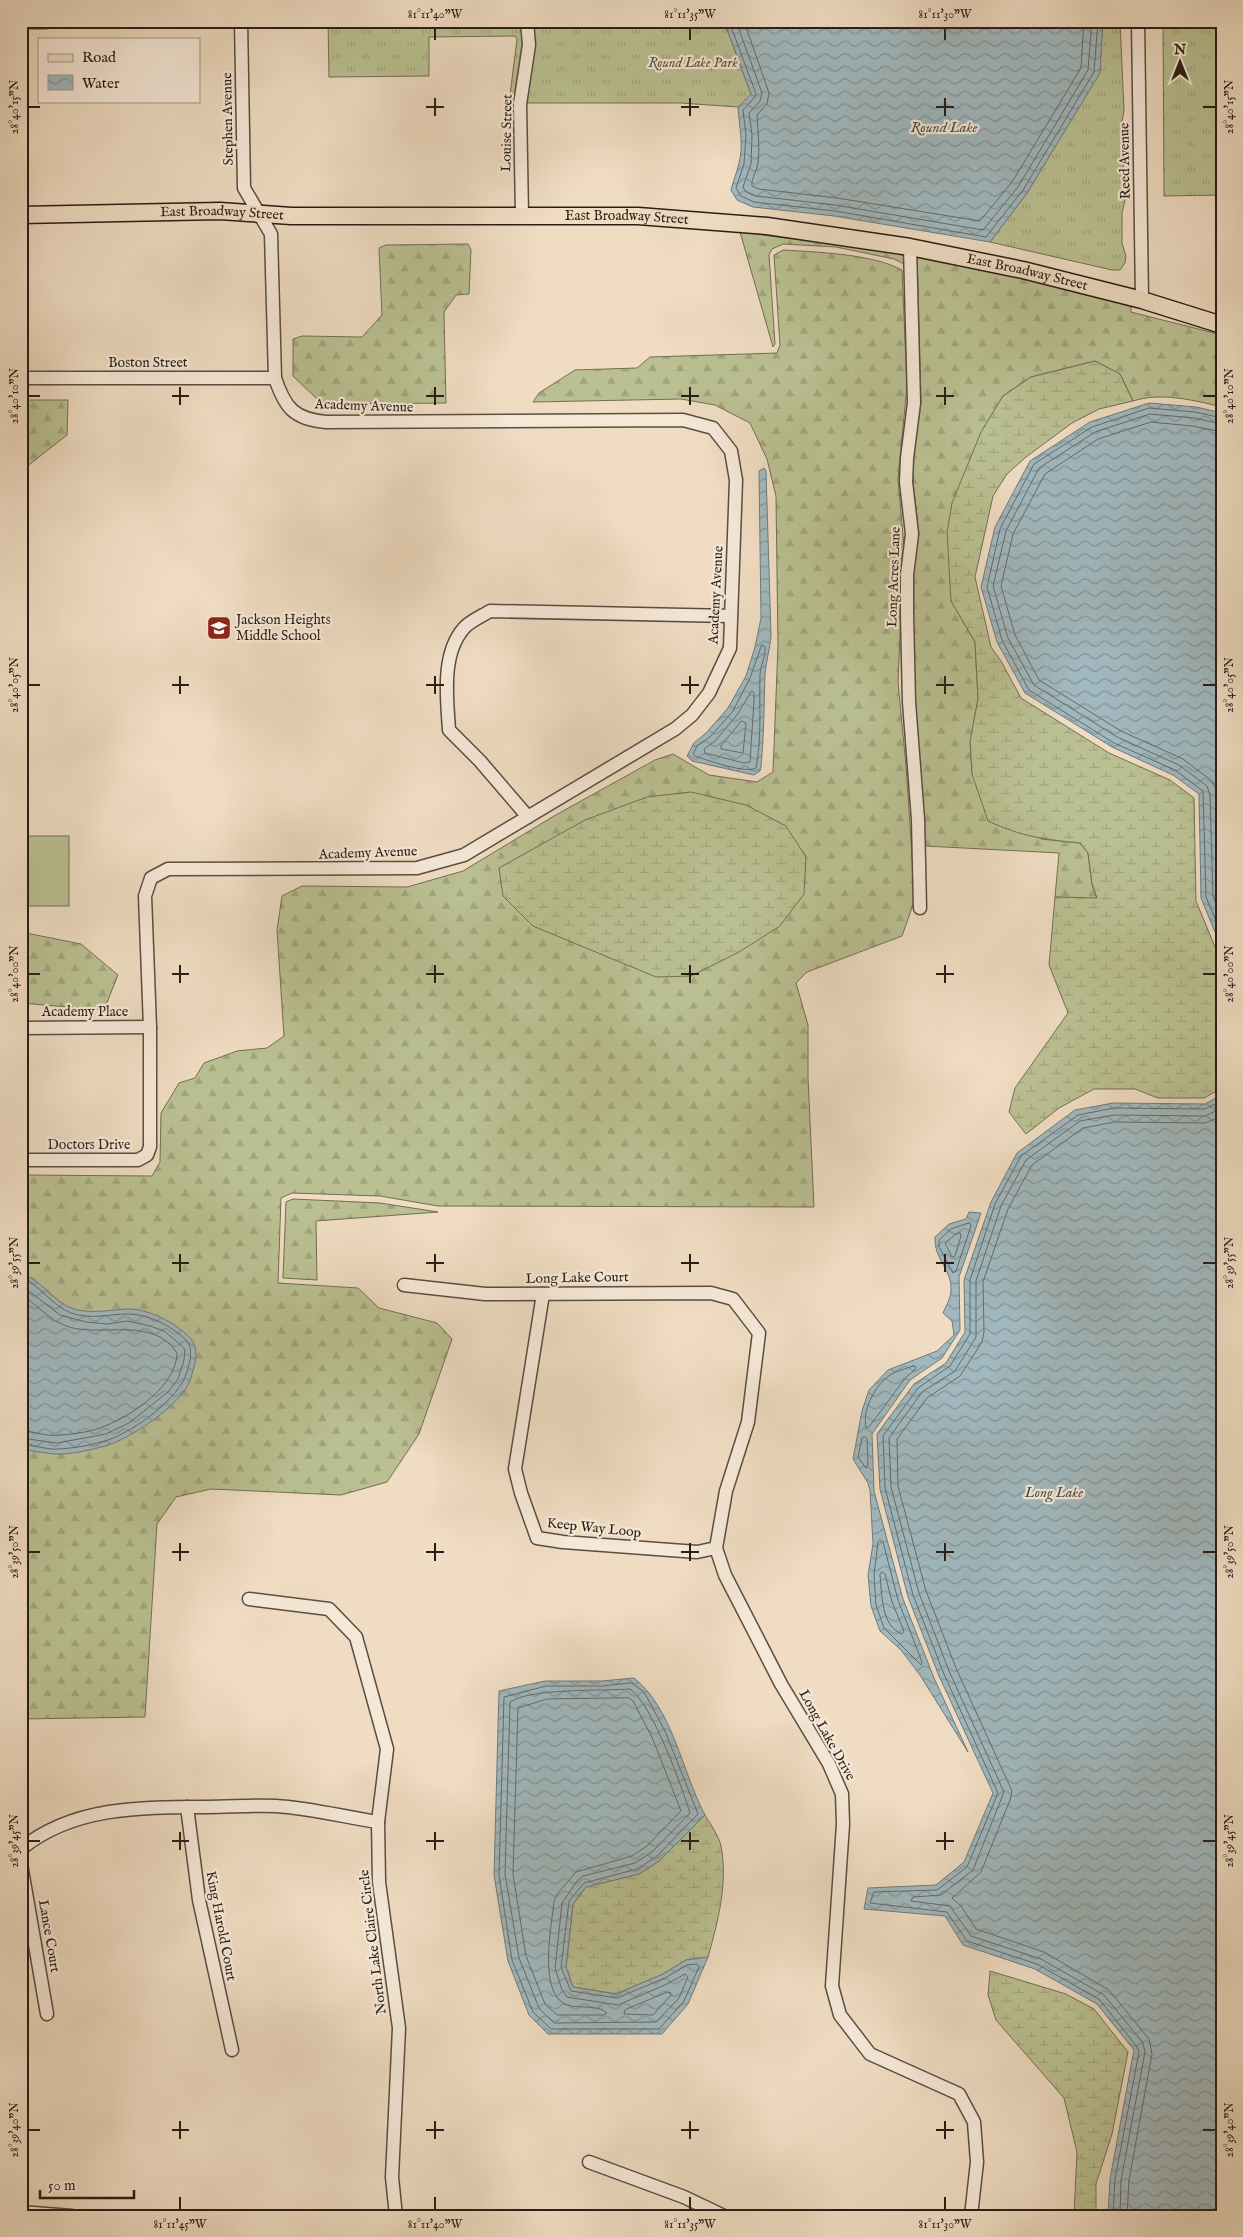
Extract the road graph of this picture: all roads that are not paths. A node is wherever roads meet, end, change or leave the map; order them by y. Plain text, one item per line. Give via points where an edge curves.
1 (241, 21) edge
2 (527, 21) edge
3 (1138, 21) edge
4 (21, 22) edge
5 (46, 22) edge
6 (258, 213) junction
7 (21, 215) edge
8 (522, 215) junction
9 (910, 247) junction
10 (1142, 300) junction
11 (1222, 325) edge
12 (21, 378) edge
13 (276, 378) junction
14 (731, 616) junction
15 (528, 817) junction
16 (920, 908) dead end
17 (150, 1027) junction
18 (21, 1028) edge
19 (21, 1160) edge
20 (404, 1285) dead end
21 (543, 1294) junction
22 (743, 1312) joint
23 (716, 1548) junction
24 (249, 1599) dead end
25 (187, 1807) junction
26 (378, 1822) junction
27 (21, 1849) edge
28 (21, 1864) edge
29 (47, 2014) dead end
30 (232, 2050) dead end
31 (589, 2162) dead end
32 (21, 2212) edge
33 (72, 2216) edge
34 (396, 2216) edge
35 (724, 2216) edge
36 (971, 2216) edge

1 - 6 street, Stephen Avenue via 244,188
2 - 8 street, Louise Street via 529,45 520,104
3 - 10 street, Reed Avenue
4 - 5 street
6 - 7 main road, East Broadway Street
6 - 8 main road, East Broadway Street via 291,216
6 - 13 street, Academy Avenue via 271,234
8 - 9 main road, East Broadway Street via 638,216 833,234
9 - 10 main road, East Broadway Street via 1023,270
9 - 16 street, Long Acres Lane via 914,402 906,482 912,534 907,613
10 - 11 main road, East Broadway Street
12 - 13 street, Boston Street
13 - 14 street, Academy Avenue via 282,398 294,412 309,420 326,422 684,420 713,428 731,451 736,480
14 - 15 street, Academy Avenue via 730,648 709,693 692,715 675,729
14 - 15 street via 490,611 465,626 453,642 447,684 449,730
15 - 17 street, Academy Avenue via 464,855 417,868 168,870 151,878 145,896
17 - 18 street, Academy Place
17 - 19 street, Doctors Drive via 150,1147 147,1155 138,1160
20 - 21 street, Long Lake Court via 485,1294
21 - 22 street, Long Lake Court via 711,1293 733,1299
21 - 23 street, Keep Way Loop via 515,1468 537,1538 697,1552
22 - 23 street, Long Lake Drive via 758,1333 755,1367 748,1422 726,1491
23 - 36 street, Long Lake Drive via 725,1575 780,1684 829,1764 842,1794 844,1824 832,1986 840,2015 870,2054 958,2094 974,2122 977,2162
24 - 26 street, North Lake Claire Circle via 329,1609 356,1637 387,1749
25 - 26 street via 277,1806
25 - 27 street via 110,1811 78,1818 32,1840
25 - 30 street, King Harold Court via 199,1900
26 - 34 street, North Lake Claire Circle via 379,1882 399,2028 392,2177
28 - 29 street, Lance Court
31 - 35 street
32 - 33 street

